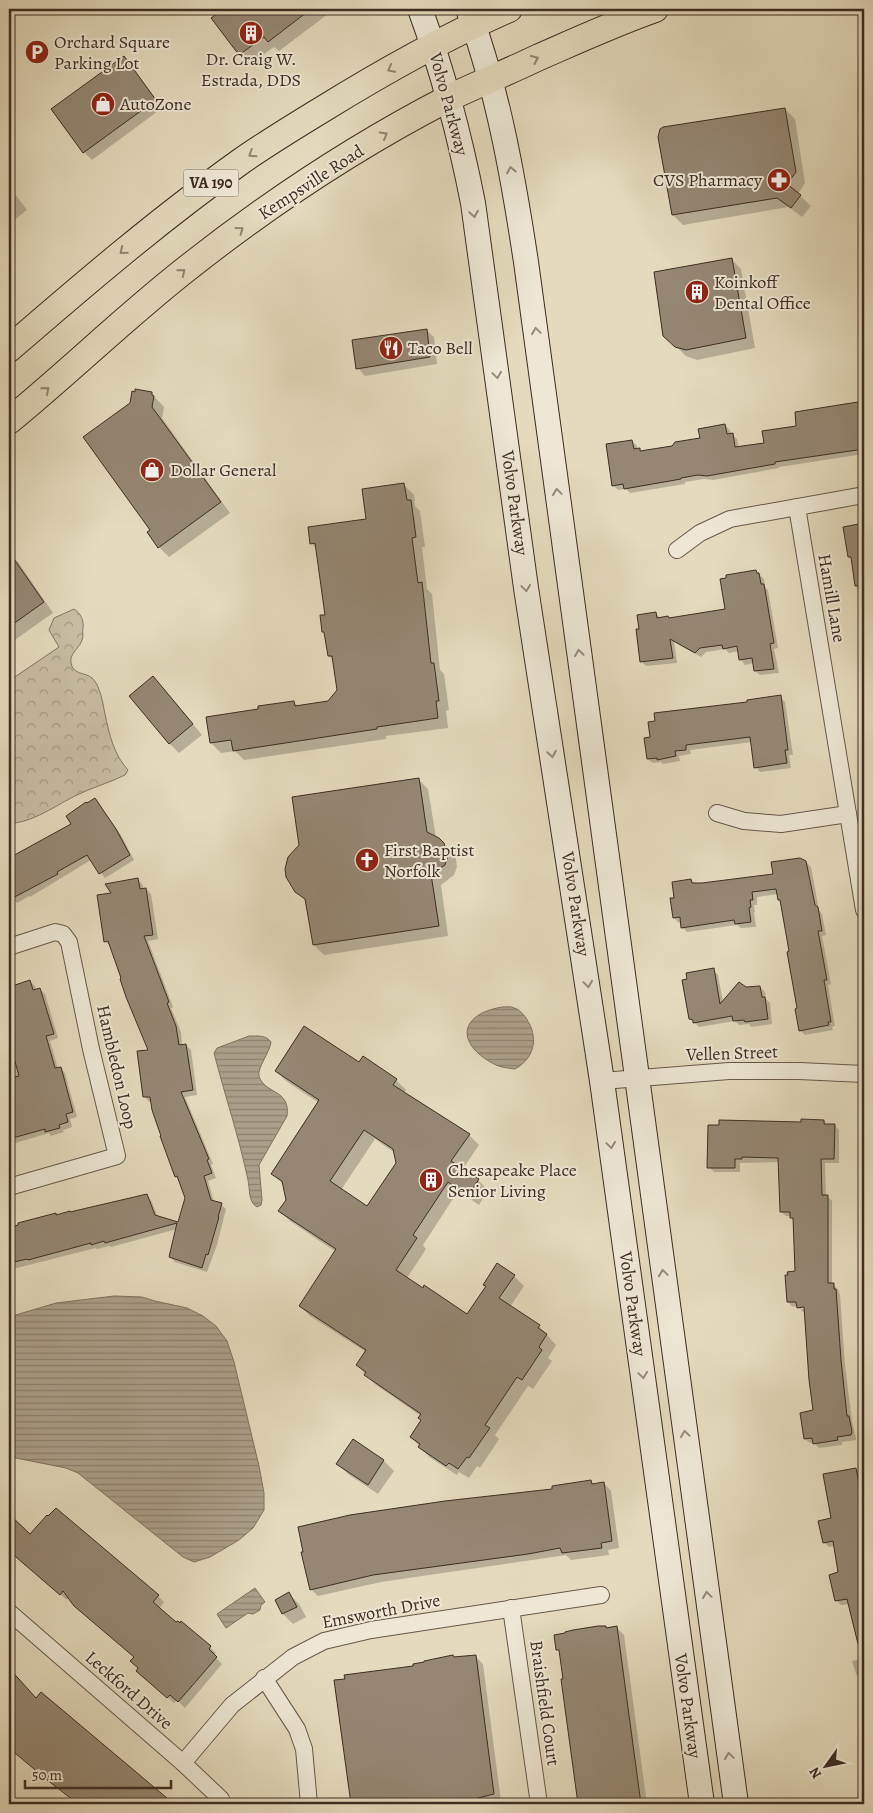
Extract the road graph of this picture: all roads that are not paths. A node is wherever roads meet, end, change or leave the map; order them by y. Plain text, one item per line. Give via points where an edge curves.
1 (420, 9) edge
2 (509, 9) edge
3 (655, 9) edge
4 (471, 17) edge
5 (434, 46) junction
6 (490, 78) junction
7 (448, 98) junction
8 (9, 350) edge
9 (9, 421) edge
10 (864, 495) edge
11 (797, 507) junction
12 (677, 550) dead end
13 (717, 813) dead end
14 (848, 814) junction
15 (864, 910) edge
16 (9, 947) edge
17 (864, 1074) edge
18 (637, 1078) junction
19 (602, 1081) junction
20 (9, 1187) edge
21 (601, 1595) dead end
22 (511, 1608) junction
23 (9, 1612) edge
24 (264, 1678) junction
25 (183, 1763) junction
26 (221, 1799) dead end
27 (309, 1804) edge
28 (538, 1804) edge
29 (702, 1804) edge
30 (736, 1804) edge

1 - 5 main road, Volvo Parkway
2 - 4 main road, VA 190
6 -> 3 main road, Kempsville Road
4 - 5 main road, VA 190
4 - 6 main road, Volvo Parkway
5 - 7 main road, Volvo Parkway
5 -> 8 main road, VA 190 via 372,79 241,161 107,264
6 - 7 main road, Kempsville Road
18 -> 6 main road, Volvo Parkway via 525,253 514,185
9 -> 7 main road, Kempsville Road via 186,269 332,166
7 -> 19 main road, Volvo Parkway via 473,203 528,596
10 - 11 street
11 - 12 street via 730,519 700,533
11 - 14 street, Hamill Lane
13 - 14 street via 744,822 781,824
14 - 15 street, Hamill Lane
16 - 20 street, Hambledon Loop via 55,932 63,934 69,942 117,1156
17 - 18 street, Vellen Street via 729,1071
18 - 19 street, Vellen Street
30 -> 18 main road, Volvo Parkway
19 -> 29 main road, Volvo Parkway
21 - 22 street, Emsworth Drive
22 - 24 street, Emsworth Drive via 371,1630 324,1641 293,1657
22 - 28 street, Braishfield Court
23 - 25 street, Leckford Drive
24 - 25 street, Emsworth Drive via 232,1705
24 - 27 street via 297,1729 304,1749
25 - 26 street, Leckford Drive

